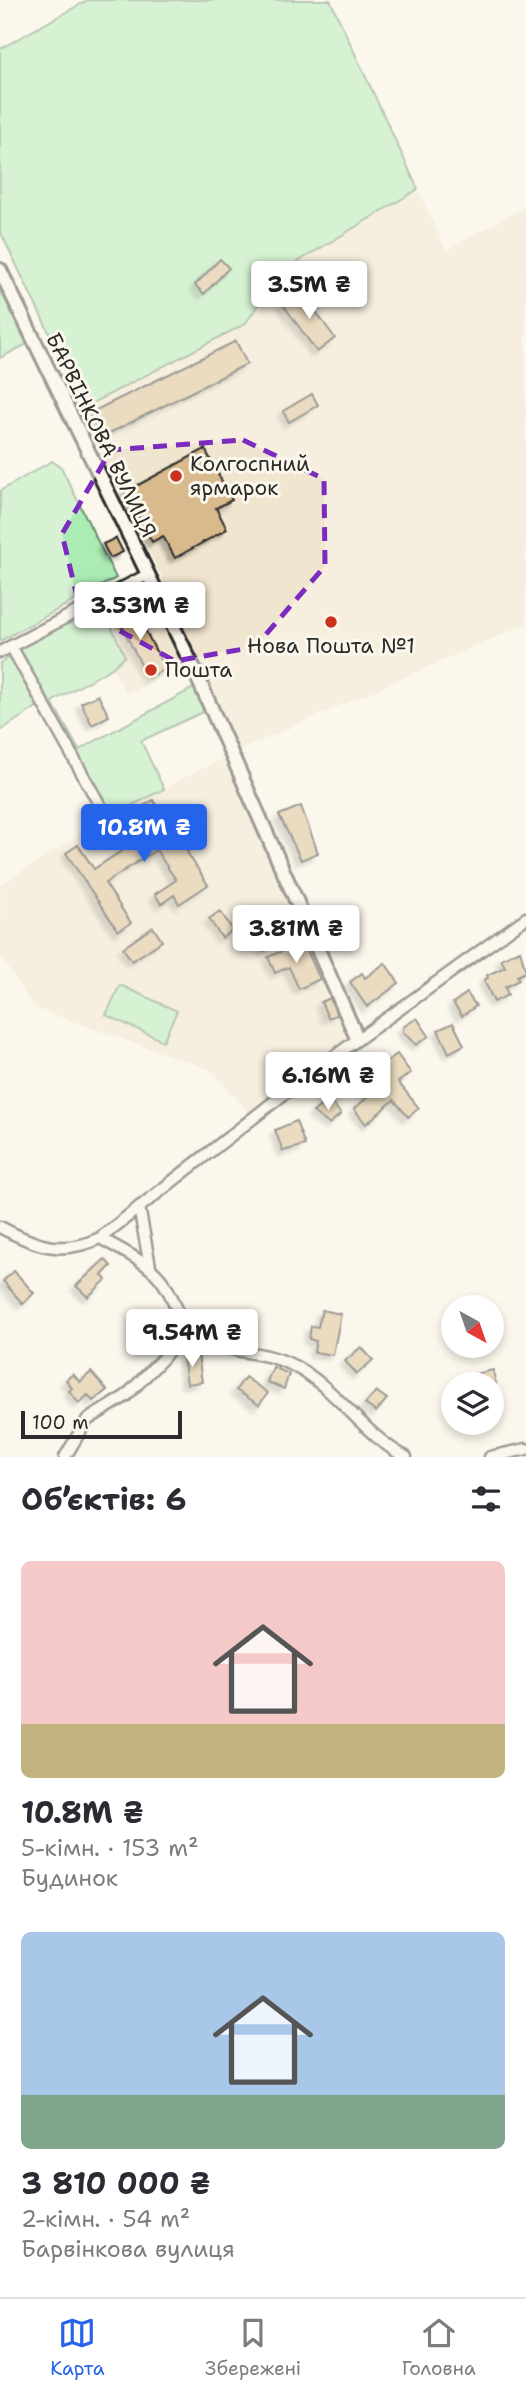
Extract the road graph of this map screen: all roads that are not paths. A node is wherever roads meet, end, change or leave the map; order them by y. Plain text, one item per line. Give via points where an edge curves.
1 (0, 270) edge
2 (147, 575) junction
3 (11, 646) junction
4 (0, 652) edge
5 (107, 818) dead end
6 (526, 918) edge
7 (357, 1038) junction
8 (139, 1207) junction
9 (0, 1227) edge
10 (100, 1238) junction
11 (150, 1266) junction
12 (184, 1329) junction
13 (526, 1449) edge
14 (65, 1457) edge
15 (406, 1457) edge
16 (490, 1457) edge

1 - 2 street, БАРВІНКОВА ВУЛИЦЯ
2 - 3 street
2 - 7 street, БАРВІНКОВА ВУЛИЦЯ via 233,753
3 - 4 street
3 - 5 street
6 - 7 street
7 - 8 street
8 - 10 street
8 - 11 street
9 - 10 street via 45,1248 71,1249
10 - 11 street
11 - 12 street via 171,1291
12 - 14 street via 126,1396 87,1420
12 - 15 street via 208,1345 254,1351 298,1368
13 - 16 street

